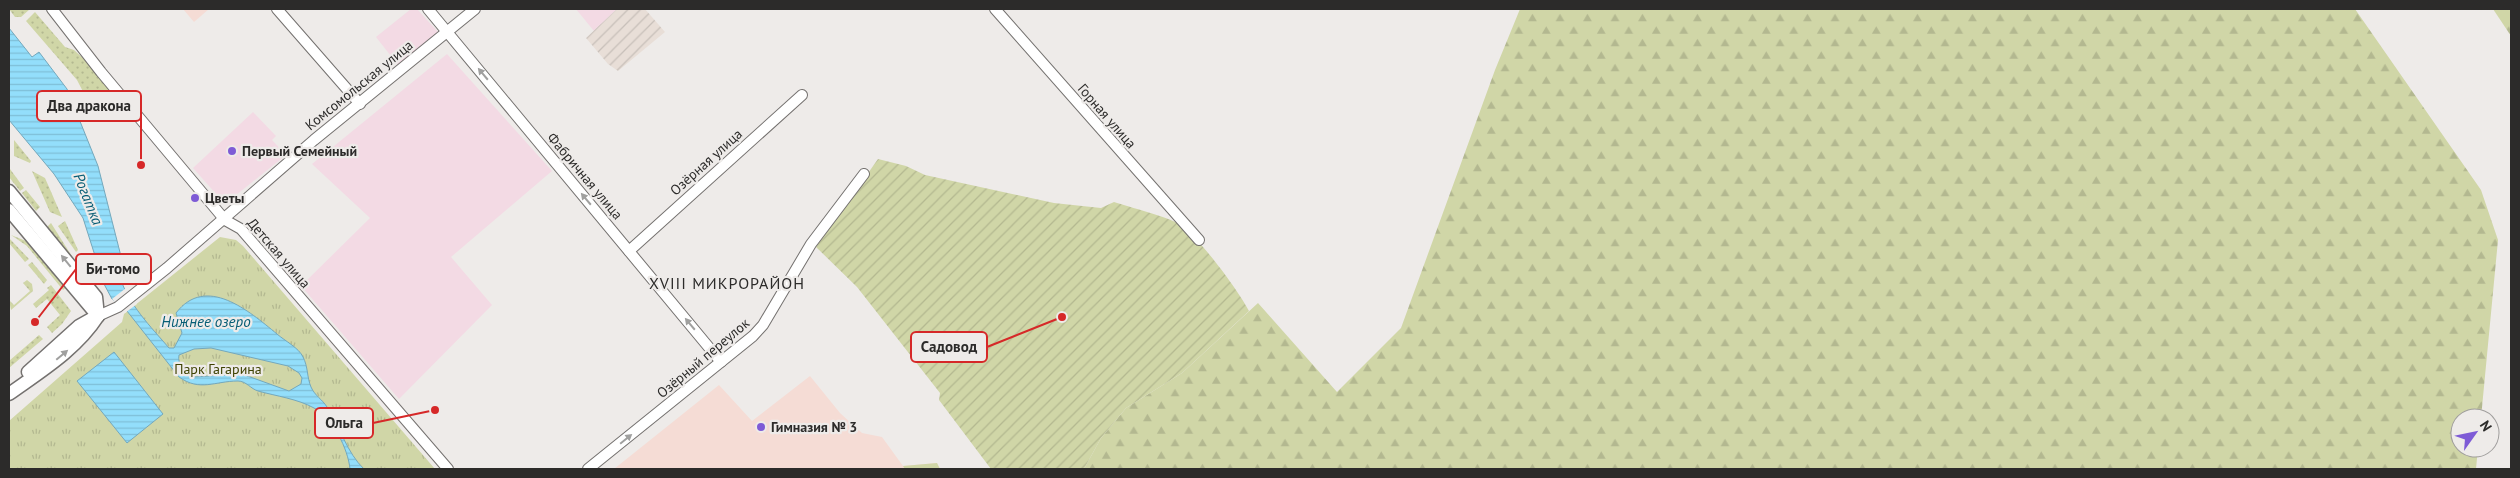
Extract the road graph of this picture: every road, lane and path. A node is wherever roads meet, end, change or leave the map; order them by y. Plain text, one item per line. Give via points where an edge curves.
1 (52, 9) edge
2 (277, 9) edge
3 (428, 9) edge
4 (475, 9) edge
5 (995, 9) edge
6 (448, 32) junction
7 (802, 95) dead end
8 (360, 104) junction
9 (864, 174) dead end
10 (9, 191) edge
11 (9, 210) edge
12 (225, 220) junction
13 (1199, 240) dead end
14 (629, 250) junction
15 (98, 316) junction
16 (721, 362) junction
17 (9, 393) edge
18 (448, 469) edge
19 (588, 469) edge

1 - 12 street, Детская улица via 100,72
2 - 8 street
3 - 6 street, Фабричная улица
4 - 6 street, Комсомольская улица
5 - 13 street, Горная улица
6 - 8 street, Комсомольская улица
14 -> 6 street, Фабричная улица
7 - 14 street, Озёрная улица
8 - 12 street, Комсомольская улица via 314,140
9 - 16 street, Озёрный переулок via 811,244 762,325
15 -> 10 main road via 96,297
11 - 15 main road
12 - 15 street, Комсомольская улица via 118,306
12 - 18 street, Детская улица via 241,229
16 -> 14 street, Фабричная улица
15 - 17 main road, Комсомольская улица via 79,326
19 -> 16 street, Озёрный переулок

